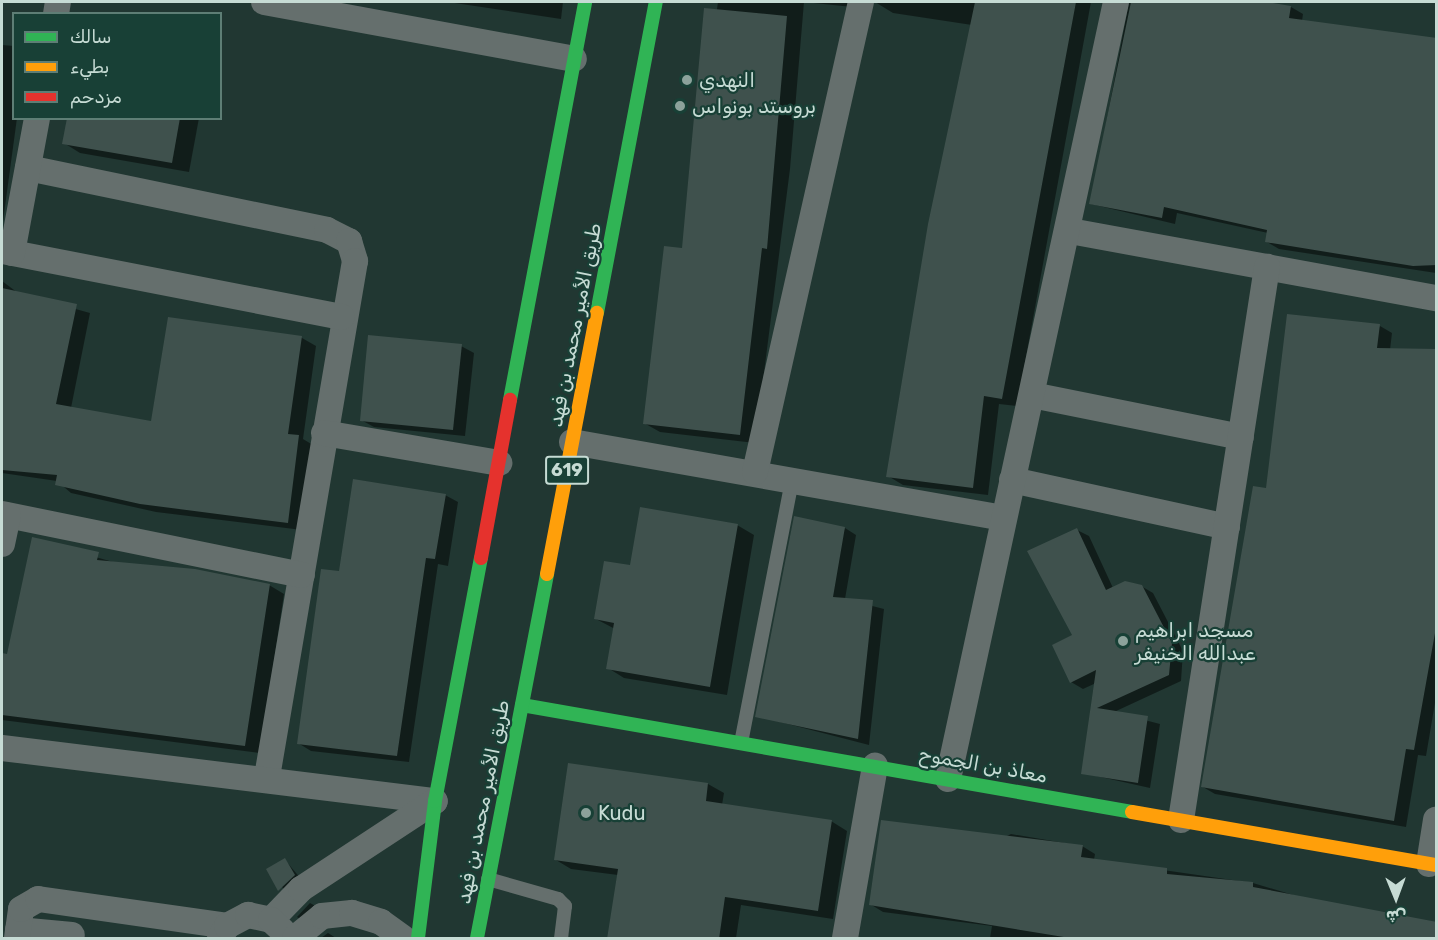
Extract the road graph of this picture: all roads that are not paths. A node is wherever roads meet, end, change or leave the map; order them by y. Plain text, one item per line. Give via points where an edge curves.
1 (264, 2) edge
2 (585, 2) edge
3 (656, 2) edge
4 (861, 2) edge
5 (1116, 2) edge
6 (322, 7) edge
7 (574, 59) junction
8 (37, 120) edge
9 (28, 168) junction
10 (1070, 231) junction
11 (7, 252) edge
12 (1267, 267) junction
13 (1437, 298) edge
14 (342, 317) junction
15 (1032, 395) junction
16 (324, 433) junction
17 (1241, 437) junction
18 (572, 442) junction
19 (499, 463) junction
20 (755, 472) junction
21 (792, 480) junction
22 (1012, 480) junction
23 (5, 515) edge
24 (1003, 518) junction
25 (1227, 527) junction
26 (2, 544) edge
27 (302, 575) junction
28 (522, 705) junction
29 (741, 743) junction
30 (2, 748) edge
31 (875, 766) junction
32 (267, 777) junction
33 (948, 779) junction
34 (435, 801) junction
35 (1181, 820) junction
36 (1437, 820) edge
37 (1433, 865) edge
38 (488, 879) junction
39 (279, 929) edge
40 (223, 932) edge
41 (18, 934) edge
42 (78, 938) edge
43 (295, 939) edge
44 (403, 939) edge
45 (418, 939) edge
46 (477, 939) edge
47 (561, 939) edge
48 (845, 939) edge

1 - 6 street
2 - 7 main road, طريق الأمير محمد بن فهد
3 - 18 main road, طريق الأمير محمد بن فهد / 619
4 - 20 street
5 - 10 street
6 - 7 street
7 - 19 main road, طريق الأمير محمد بن فهد
8 - 9 street
9 - 11 street
9 - 14 street via 327,230 349,241 355,261
10 - 12 street
10 - 15 street
11 - 14 street
12 - 13 street
12 - 17 street
14 - 16 street
15 - 17 street
15 - 22 street
16 - 19 street
16 - 27 street
17 - 25 street
18 - 20 street
18 - 28 main road, طريق الأمير محمد بن فهد / 619
19 - 34 main road, طريق الأمير محمد بن فهد
20 - 21 street
21 - 24 street
21 - 29 lane
22 - 24 street
22 - 25 street
23 - 26 street
23 - 27 street
24 - 33 street
25 - 35 street
27 - 32 street
28 - 29 main road, معاذ بن الجموح
28 - 38 main road, طريق الأمير محمد بن فهد / 619
29 - 31 main road, معاذ بن الجموح
30 - 32 street
31 - 33 main road, معاذ بن الجموح
31 - 48 street
32 - 34 street
33 - 35 main road, معاذ بن الجموح
34 - 39 street via 301,889
34 - 45 main road, طريق الأمير محمد بن فهد
35 - 37 main road, معاذ بن الجموح
36 - 37 street
38 - 46 main road, طريق الأمير محمد بن فهد / 619
38 - 47 lane via 558,899 565,906
39 - 40 street via 248,915
40 - 41 street via 38,899 21,909
41 - 42 street
43 - 44 street via 322,916 352,913 381,922

